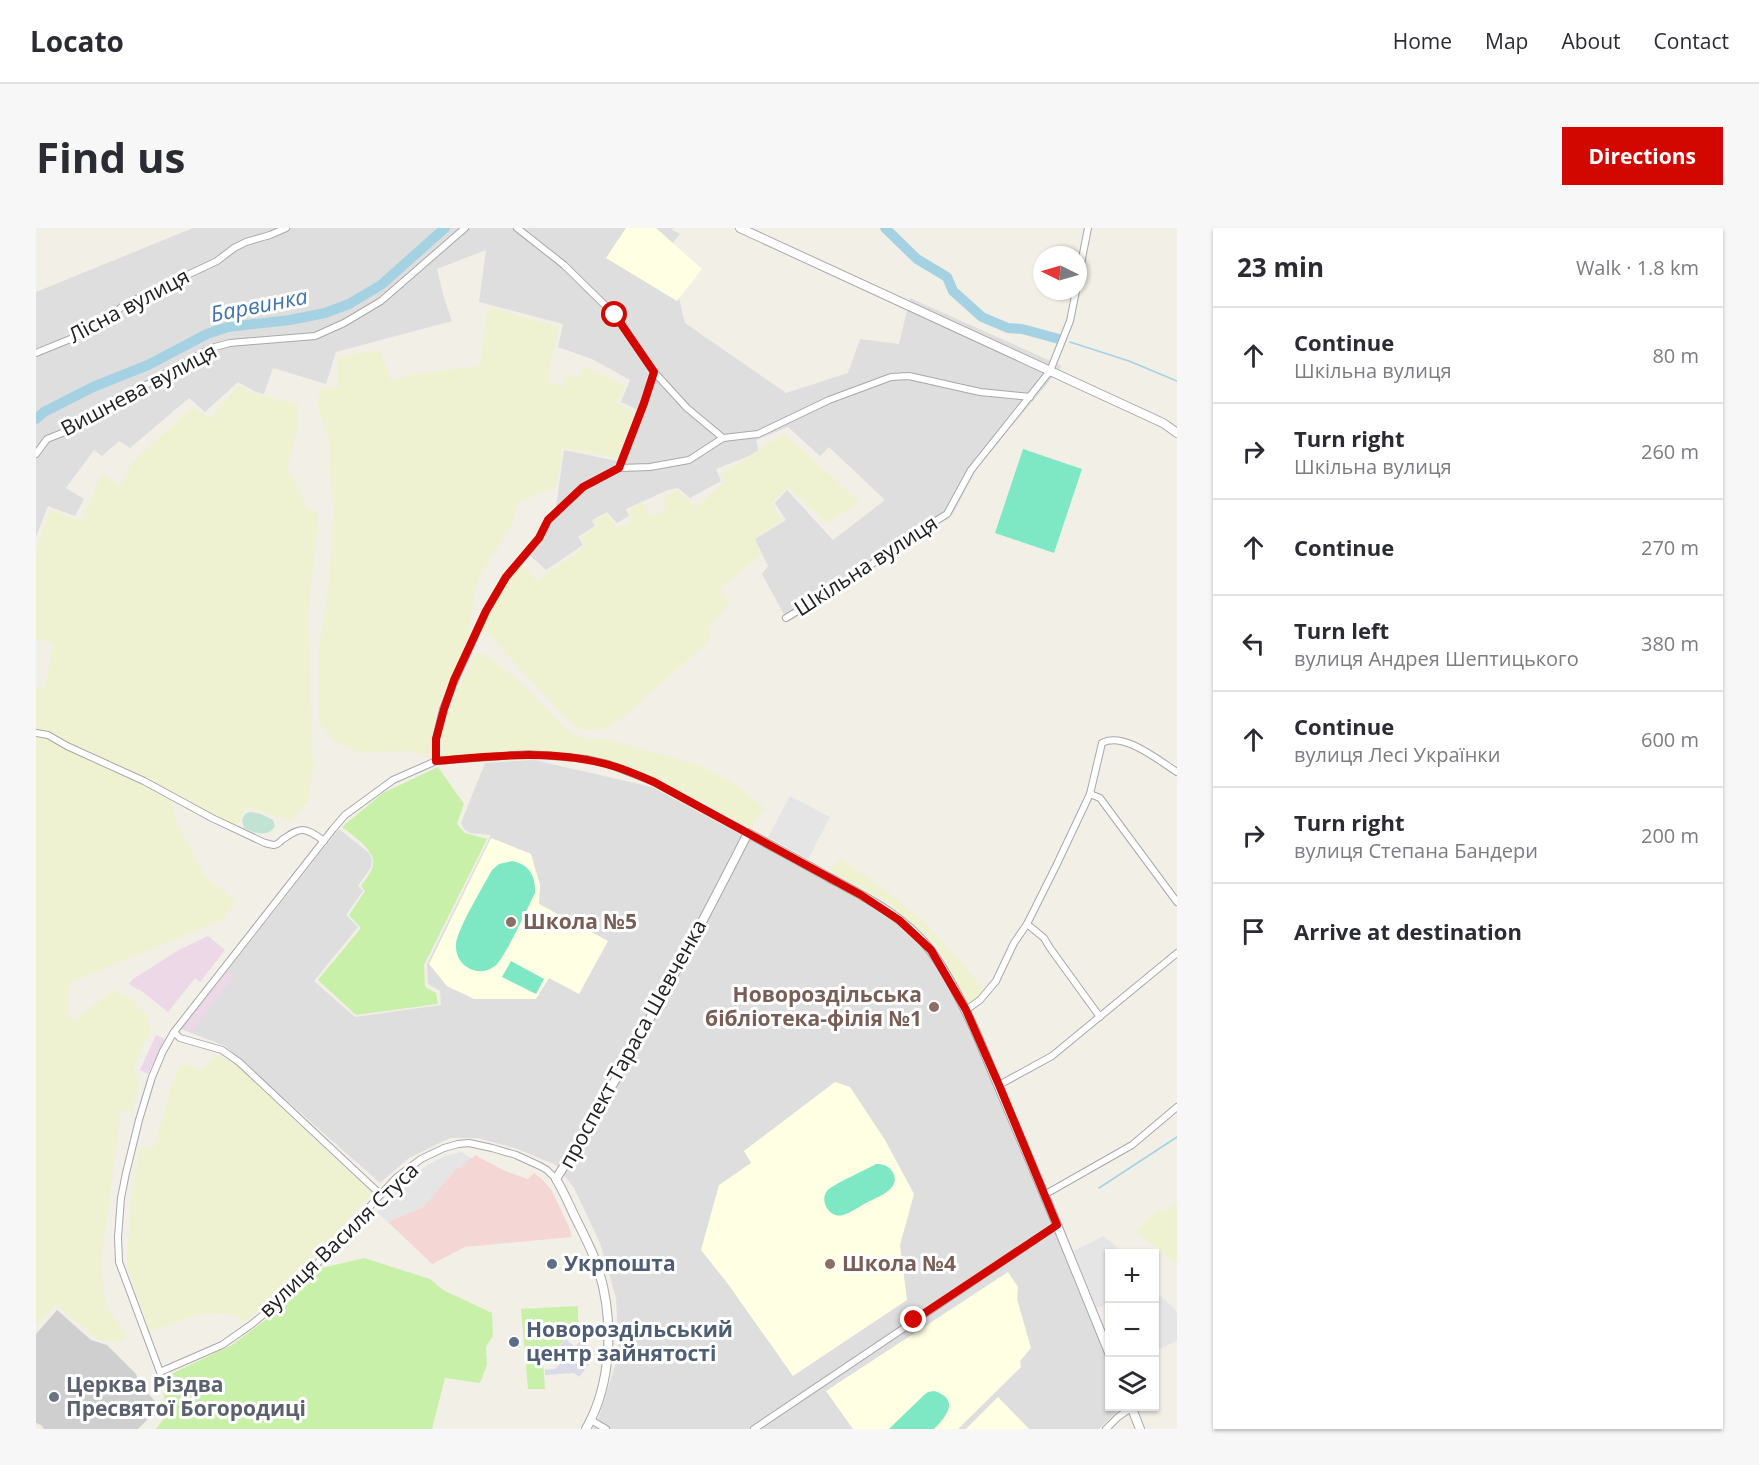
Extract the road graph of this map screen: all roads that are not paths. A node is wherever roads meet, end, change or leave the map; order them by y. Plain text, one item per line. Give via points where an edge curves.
1 (286, 228) edge
2 (465, 228) edge
3 (517, 228) edge
4 (740, 228) edge
5 (1088, 228) edge
6 (1084, 246) edge
7 (1074, 300) edge
8 (36, 353) edge
9 (1050, 371) junction
10 (654, 372) junction
11 (1030, 397) junction
12 (1177, 434) edge
13 (723, 438) junction
14 (36, 454) edge
15 (619, 468) junction
16 (786, 618) dead end
17 (36, 733) edge
18 (436, 761) junction
19 (1177, 772) edge
20 (1090, 794) junction
21 (748, 833) junction
22 (324, 841) junction
23 (1177, 903) edge
24 (1027, 924) junction
25 (1177, 953) edge
26 (966, 1010) junction
27 (1100, 1017) junction
28 (174, 1032) junction
29 (1001, 1084) junction
30 (1177, 1107) edge
31 (556, 1179) junction
32 (380, 1194) junction
33 (1045, 1194) junction
34 (1057, 1225) junction
35 (1105, 1343) edge
36 (1126, 1411) edge
37 (1133, 1411) edge
38 (591, 1420) junction
39 (586, 1429) edge
40 (606, 1429) edge
41 (754, 1429) edge
42 (1106, 1429) edge
43 (1140, 1429) edge

1 - 8 street, Лісна вулиця via 234,248 217,261 124,305 90,331
2 - 14 street, Вишнева вулиця via 381,301 344,323 315,336 211,348 90,422 47,440
3 - 10 street via 564,265 615,315
4 - 9 street
5 - 6 street
7 - 9 street, Шкільна вулиця
9 - 11 street, Шкільна вулиця
9 - 12 street via 1162,423
10 - 13 street via 687,408
10 - 15 street
11 - 13 street via 891,376 758,434
11 - 16 street, Шкільна вулиця via 971,470 947,514
13 - 15 street via 689,460
15 - 18 street via 583,487 548,520 539,538 506,577 454,680 436,739
17 - 22 street via 48,735 144,781 264,843 274,845 300,829 311,831
18 - 21 street via 529,754 608,764 654,782
18 - 22 street via 393,780 345,815
19 - 20 street via 1124,741 1111,739 1102,743
20 - 23 street via 1100,798
20 - 24 street
21 - 26 street via 899,920 931,950
21 - 31 street, проспект Тараса Шевченка via 596,1115
22 - 28 street
24 - 26 street via 996,981
24 - 27 street via 1044,938
25 - 27 street
26 - 29 street
27 - 29 street via 1052,1056
28 - 32 street via 180,1038 222,1050 239,1062
28 - 32 street, вулиця Василя Стуса via 152,1077 139,1120 124,1181 118,1237 119,1262 160,1372 222,1345 272,1308
29 - 33 street
30 - 33 street via 1132,1145
31 - 32 street, вулиця Василя Стуса via 547,1170 516,1155 484,1145 458,1144 407,1168
31 - 38 street, проспект Тараса Шевченка via 591,1250 605,1300 606,1358
33 - 34 street
34 - 35 street
34 - 41 street
36 - 42 street
37 - 43 street
38 - 39 street, проспект Тараса Шевченка
38 - 40 street

